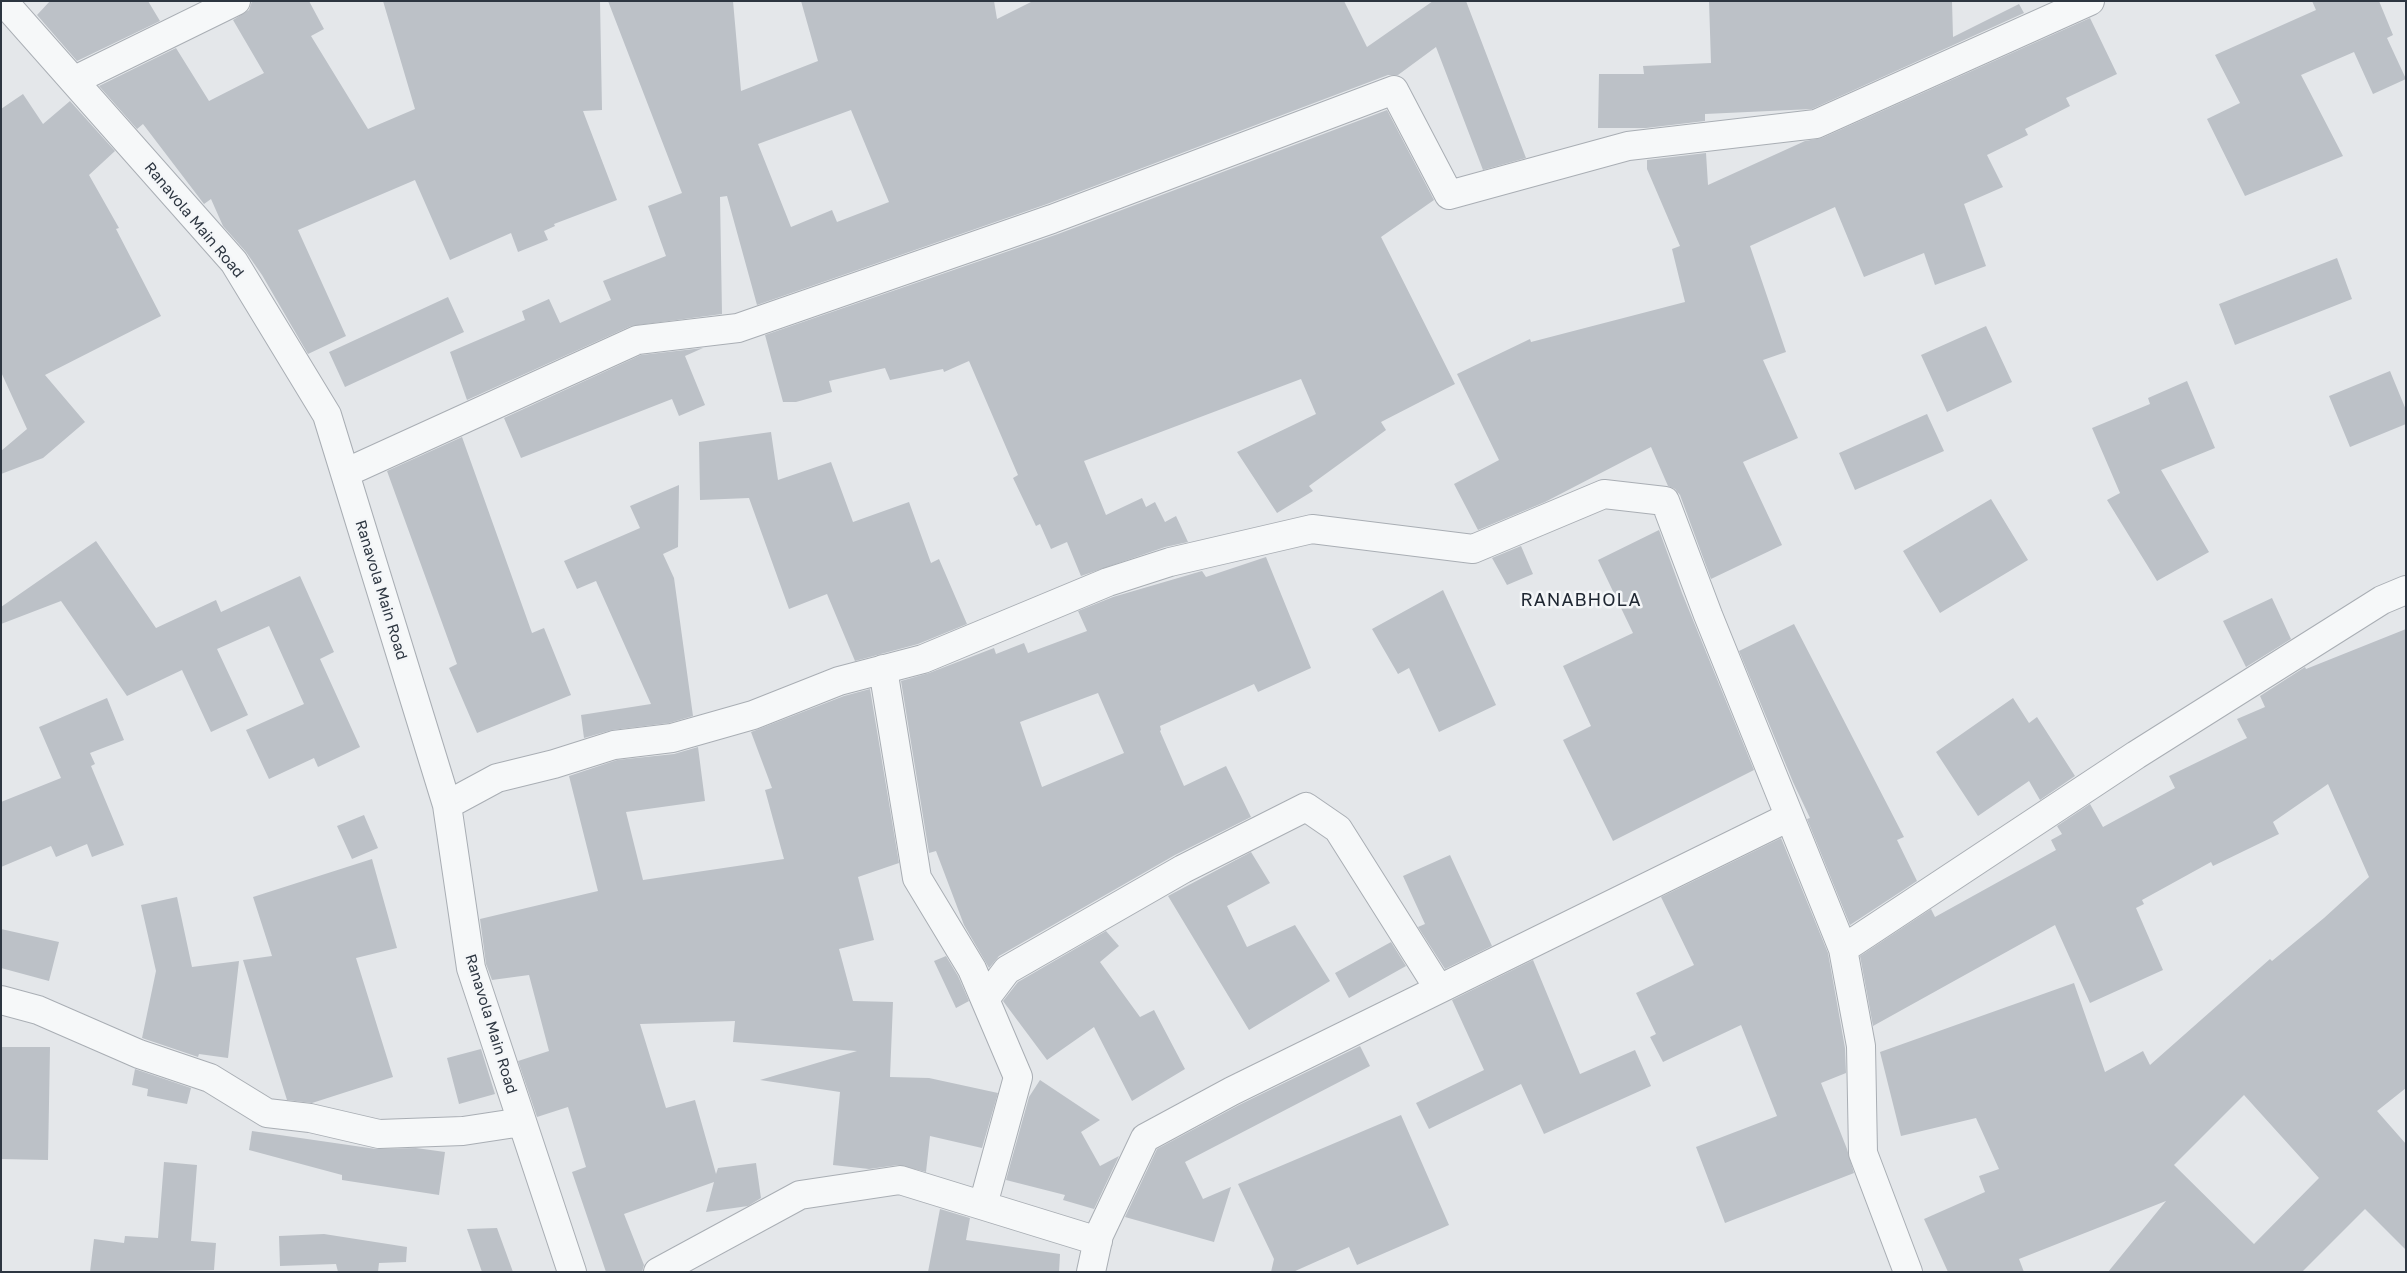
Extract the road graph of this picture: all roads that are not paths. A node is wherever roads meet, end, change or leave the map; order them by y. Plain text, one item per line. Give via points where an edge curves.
1 (2, 1) edge
2 (236, 1) edge
3 (2090, 1) edge
4 (75, 80) junction
5 (345, 473) junction
6 (2406, 590) edge
7 (883, 669) junction
8 (447, 805) junction
9 (1789, 817) junction
10 (1842, 949) junction
11 (1439, 990) junction
12 (985, 999) junction
13 (1, 1000) edge
14 (522, 1122) junction
15 (983, 1205) junction
16 (1098, 1241) junction
17 (572, 1272) edge
18 (658, 1272) edge
19 (1091, 1272) edge
20 (1908, 1272) edge

1 - 4 street, Ranavola Main Road
2 - 4 street
3 - 5 street via 1816,124 1628,146 1449,194 1394,90 1052,219 738,328 637,340
4 - 5 street, Ranavola Main Road via 234,262 327,415
5 - 8 street, Ranavola Main Road
6 - 10 street via 2382,600 2136,756
7 - 8 street via 839,681 753,715 681,736 614,745 497,778
7 - 9 street via 923,659 1108,582 1170,562 1312,530 1473,549 1604,494 1665,501
7 - 12 street via 917,878 972,969
8 - 14 street, Ranavola Main Road via 470,968
9 - 10 street
9 - 11 street
10 - 20 street via 1861,1046 1863,1153
11 - 12 street via 1338,829 1306,807 1183,869 1007,970
11 - 16 street via 1232,1091 1144,1138
12 - 15 street via 1018,1077
13 - 14 street via 38,1010 139,1054 210,1078 267,1113 310,1118 380,1134 463,1131
14 - 17 street, Ranavola Main Road
15 - 16 street
15 - 18 street via 900,1180 800,1195
16 - 19 street

